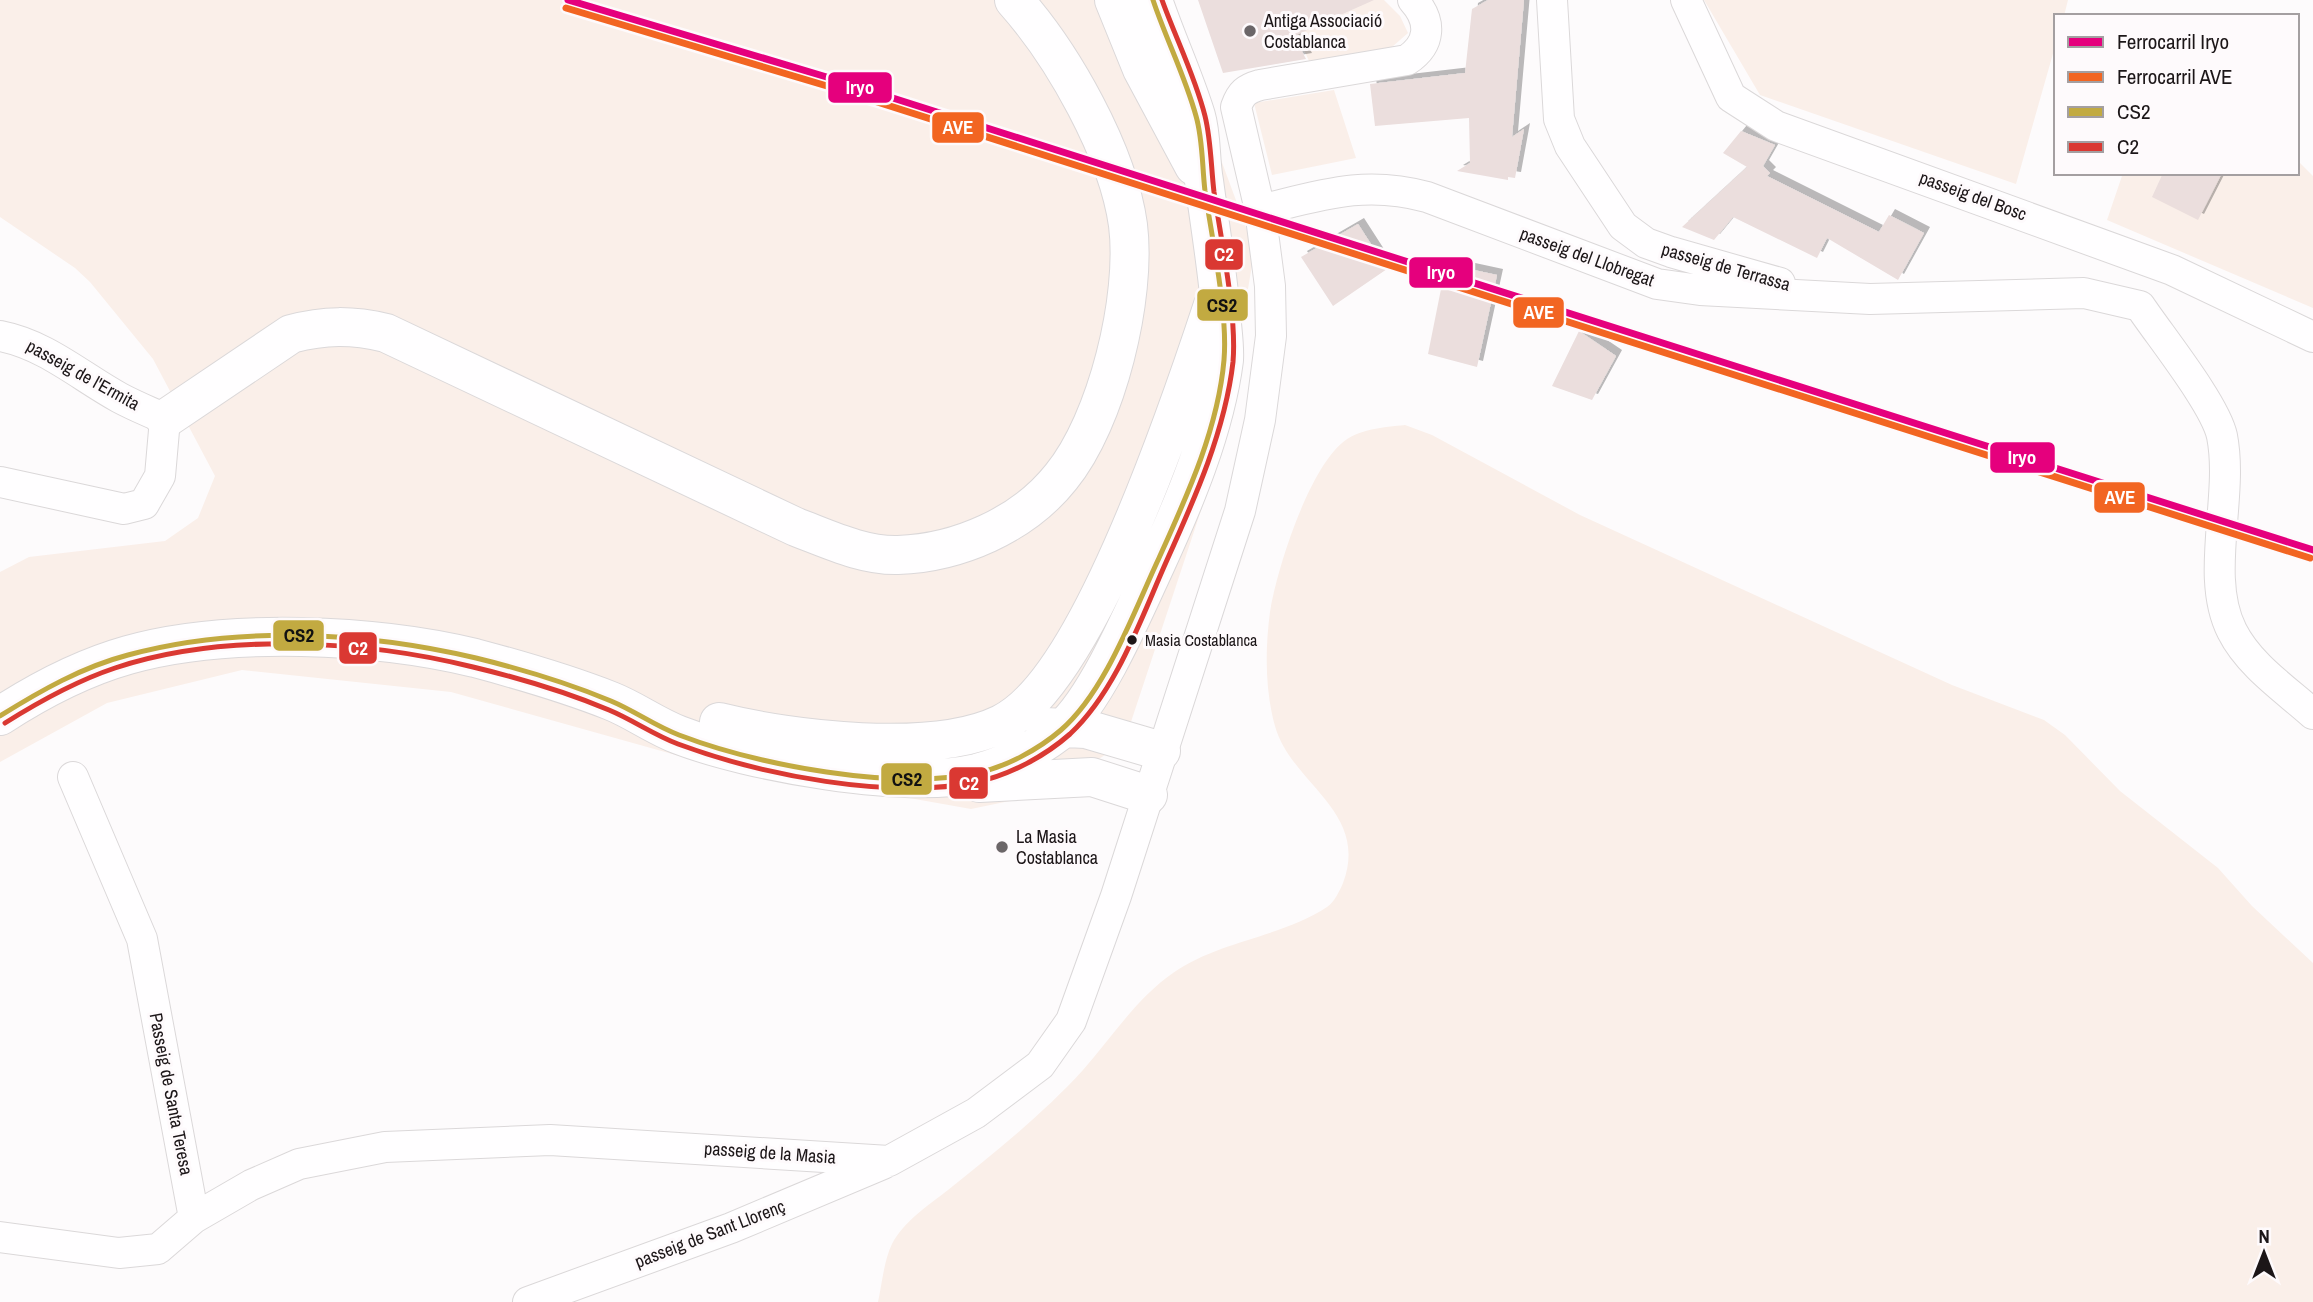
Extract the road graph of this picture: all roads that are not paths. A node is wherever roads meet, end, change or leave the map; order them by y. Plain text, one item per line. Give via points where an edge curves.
1 (1014, 0) edge
2 (1114, 0) edge
3 (1153, 0) edge
4 (1413, 0) edge
5 (1552, 0) edge
6 (1686, 0) edge
7 (1204, 183) junction
8 (1260, 210) junction
9 (2172, 270) junction
10 (1219, 288) junction
11 (1826, 297) junction
12 (2140, 306) junction
13 (0, 336) edge
14 (2313, 337) edge
15 (164, 419) junction
16 (0, 482) edge
17 (1102, 588) junction
18 (614, 702) junction
19 (2313, 715) edge
20 (0, 716) edge
21 (1066, 726) junction
22 (965, 734) junction
23 (1161, 751) junction
24 (73, 777) dead end
25 (1092, 777) junction
26 (932, 778) junction
27 (1148, 795) junction
28 (889, 1161) junction
29 (194, 1218) junction
30 (0, 1237) edge
31 (528, 1302) edge

1 - 15 main road via 1045,40 1109,154 1125,206 1129,270 1119,341 1101,403 1081,444 1062,477 1031,507 1002,526 926,553 895,555 852,548 796,527 386,333 364,328 328,326 291,334
2 - 7 main road via 1142,69
3 - 7 main road via 1197,119
4 - 8 street via 1422,11 1427,39 1407,60 1260,85 1240,96 1236,107
5 - 11 street, passeig de Terrassa via 1559,119 1570,146 1623,226 1646,243 1671,252
6 - 9 street, passeig del Bosc via 1731,97 1776,125
7 - 10 main road
8 - 11 street, passeig del Llobregat via 1364,188 1396,189 1657,284
8 - 23 street via 1271,336 1260,419 1240,511
9 - 12 street
9 - 14 street, passeig del Bosc
10 - 17 main road via 1164,446
10 - 21 main road via 1224,356 1195,466 1125,631
11 - 12 street, passeig del Llobregat via 2084,293
12 - 19 street via 2205,399 2221,433 2225,465 2221,591 2232,631 2253,661
13 - 15 street, passeig de l'Ermita via 20,340 66,363
15 - 16 street via 160,476 144,504 124,509
17 - 21 main road via 1067,695
17 - 22 main road via 1059,668 1031,702 1001,724
18 - 20 main road via 479,659 418,646 348,638 265,638 183,644 129,654 76,673
18 - 22 main road via 810,738 867,742
18 - 26 main road via 678,735 772,761
21 - 22 main road
21 - 23 main road
21 - 25 main road via 1077,762
21 - 26 main road via 1004,765
23 - 27 street
24 - 29 street, Passeig de Santa Teresa via 142,939
25 - 26 main road via 1000,784
25 - 27 main road
27 - 28 street via 1071,1021 1040,1065 976,1113
28 - 29 street, passeig de la Masia via 550,1140 385,1147 299,1164
28 - 31 street, passeig de Sant Llorenç via 731,1228
29 - 30 street via 158,1249 132,1252

